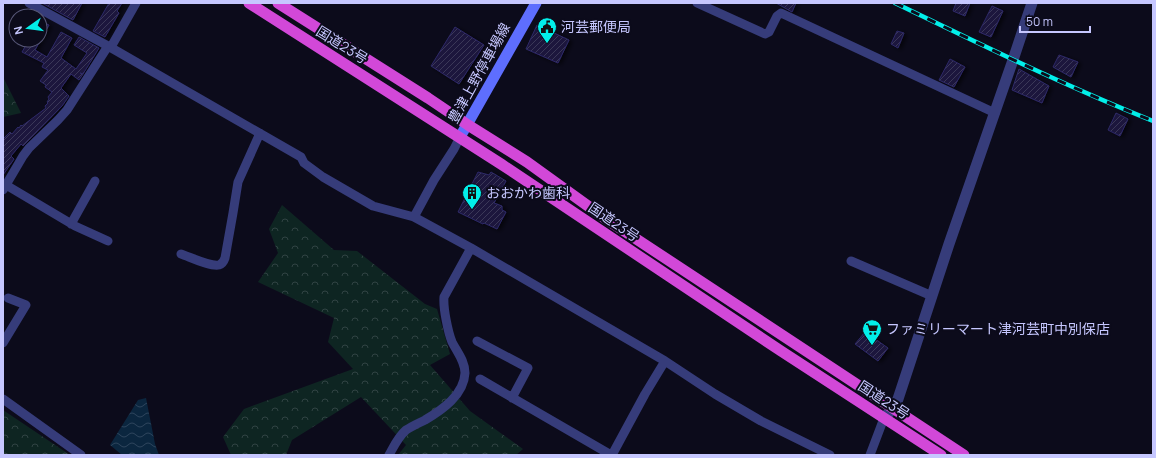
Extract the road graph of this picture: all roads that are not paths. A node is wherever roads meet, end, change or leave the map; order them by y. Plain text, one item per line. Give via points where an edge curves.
1 (29, 3) edge
2 (136, 3) edge
3 (249, 3) edge
4 (278, 3) edge
5 (536, 3) edge
6 (697, 3) edge
7 (1032, 3) edge
8 (109, 47) junction
9 (995, 113) junction
10 (468, 125) junction
11 (260, 133) junction
12 (460, 137) junction
13 (95, 181) dead end
14 (5, 188) edge
15 (414, 217) junction
16 (71, 224) junction
17 (108, 241) dead end
18 (471, 248) junction
19 (182, 254) dead end
20 (851, 261) dead end
21 (932, 296) junction
22 (8, 298) dead end
23 (477, 341) dead end
24 (3, 343) edge
25 (665, 361) junction
26 (480, 379) dead end
27 (512, 398) junction
28 (3, 400) edge
29 (893, 408) junction
30 (884, 418) junction
31 (81, 455) edge
32 (389, 455) edge
33 (612, 455) edge
34 (830, 455) edge
35 (870, 455) edge
36 (941, 455) edge
37 (964, 455) edge

1 - 8 street
2 - 8 street
3 - 12 highway, 国道23号
4 - 10 highway, 国道23号
5 - 10 main road, 豊津上野停車場線
6 - 9 street via 765,34 781,13
7 - 9 street
8 - 11 street
8 - 14 street via 67,110 29,148
9 - 21 street
10 - 12 main road, 豊津上野停車場線
10 - 29 highway, 国道23号
11 - 15 street via 301,158 323,177 373,206
11 - 19 street via 238,182 223,262 218,265 212,264
12 - 15 street
12 - 30 highway, 国道23号
13 - 16 street
14 - 16 street
15 - 18 street
16 - 17 street
18 - 25 street
18 - 32 street via 443,304 451,340 463,361 465,374 461,386 454,398 440,410 398,438
20 - 21 street
21 - 29 street
22 - 24 street via 26,305
23 - 27 street via 528,368
25 - 33 street
25 - 34 street via 714,394 761,421
26 - 27 street
27 - 33 street
28 - 31 street
29 - 30 street
29 - 37 highway, 国道23号
30 - 35 street
30 - 36 highway, 国道23号

